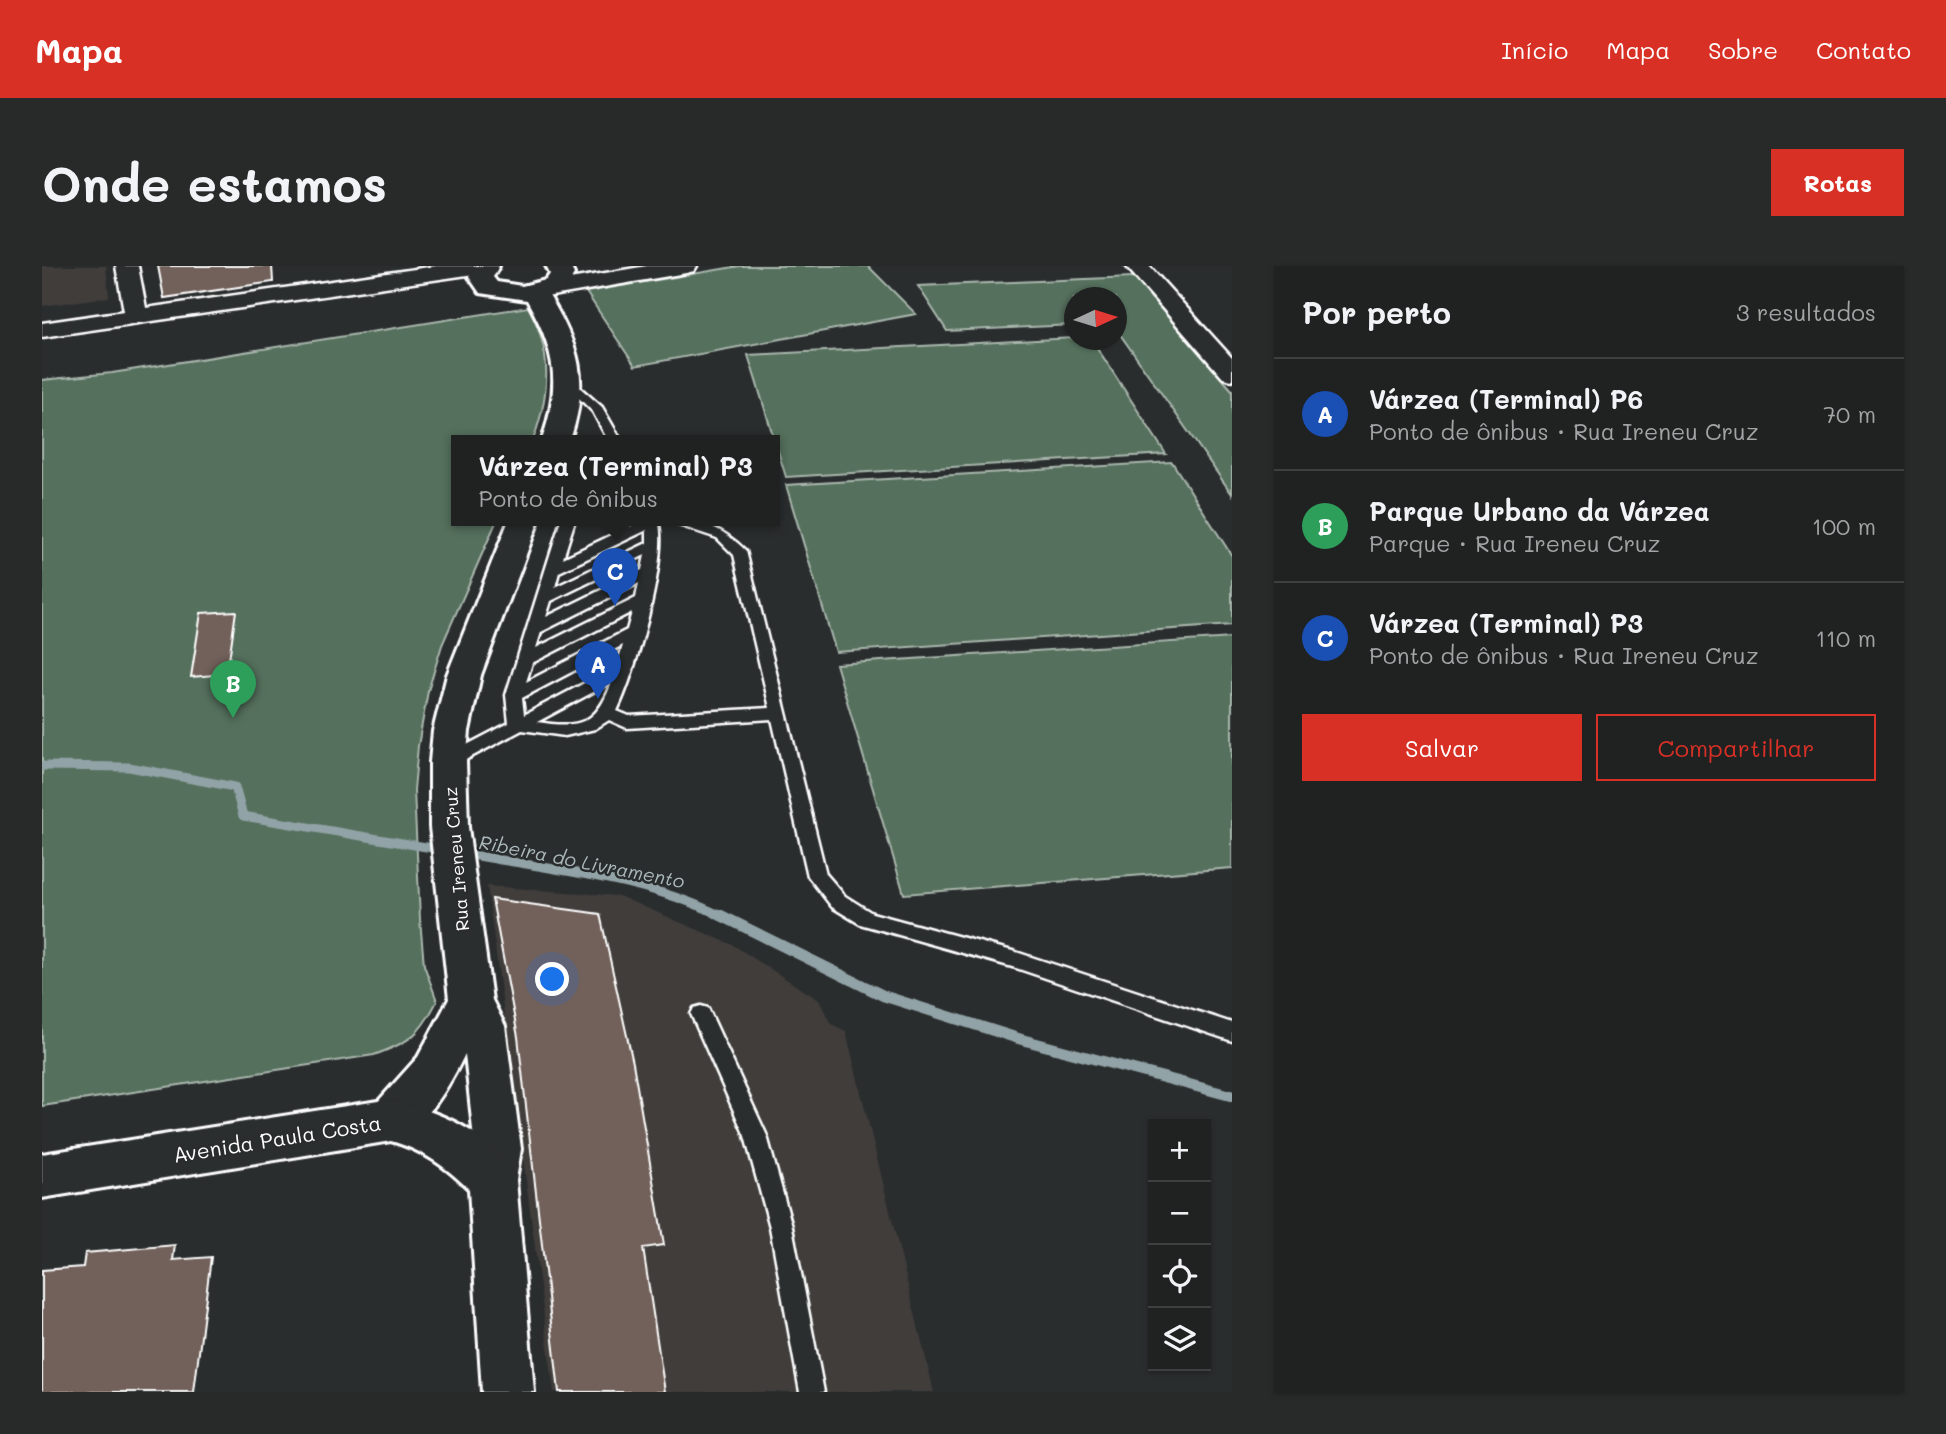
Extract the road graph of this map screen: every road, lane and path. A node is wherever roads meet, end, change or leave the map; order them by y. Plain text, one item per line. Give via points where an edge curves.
1 (127, 266) edge
2 (481, 266) edge
3 (487, 266) edge
4 (558, 266) edge
5 (686, 266) edge
6 (1137, 266) edge
7 (540, 291) junction
8 (136, 317) junction
9 (42, 330) edge
10 (1232, 373) edge
11 (569, 382) junction
12 (606, 424) junction
13 (558, 435) edge
14 (600, 435) edge
15 (612, 435) edge
16 (522, 526) edge
17 (566, 526) edge
18 (641, 526) edge
19 (652, 526) edge
20 (691, 526) edge
21 (654, 545) junction
22 (553, 569) junction
23 (648, 573) junction
24 (544, 597) junction
25 (640, 602) junction
26 (534, 629) junction
27 (632, 634) junction
28 (525, 660) junction
29 (624, 669) junction
30 (514, 695) junction
31 (607, 713) junction
32 (779, 713) junction
33 (517, 723) junction
34 (448, 762) junction
35 (471, 1000) junction
36 (701, 1014) dead end
37 (1232, 1032) edge
38 (391, 1120) junction
39 (42, 1176) edge
40 (492, 1180) junction
41 (508, 1392) edge
42 (811, 1392) edge

1 - 8 street
2 - 8 street
3 - 7 street via 481,277 489,288 510,294
4 - 7 street via 561,280
5 - 7 street
6 - 10 street
7 - 11 street via 563,345
8 - 9 street
11 - 12 lane
11 - 13 street
12 - 14 lane
12 - 15 lane
16 - 34 street, Rua Ireneu Cruz via 464,675
17 - 22 lane
18 - 22 lane
19 - 21 lane
20 - 32 lane via 722,535 741,554
21 - 23 lane
21 - 24 lane
22 - 24 lane
23 - 25 lane
23 - 26 lane
24 - 26 lane
25 - 27 lane
25 - 28 lane
26 - 28 lane
27 - 29 lane
27 - 30 lane
28 - 30 lane
29 - 31 lane
29 - 33 lane
30 - 33 lane
31 - 32 lane via 627,722
31 - 33 lane via 588,724 554,730
32 - 37 lane via 817,876 844,908
33 - 34 lane
34 - 35 street, Rua Ireneu Cruz via 449,827
35 - 38 street via 434,1071
35 - 40 street, Rua Ireneu Cruz via 483,1026 492,1084 498,1149
36 - 42 lane via 756,1136 781,1227
38 - 39 street, Avenida Paula Costa
38 - 40 street, Avenida Paula Costa via 431,1130 457,1145
40 - 41 street

